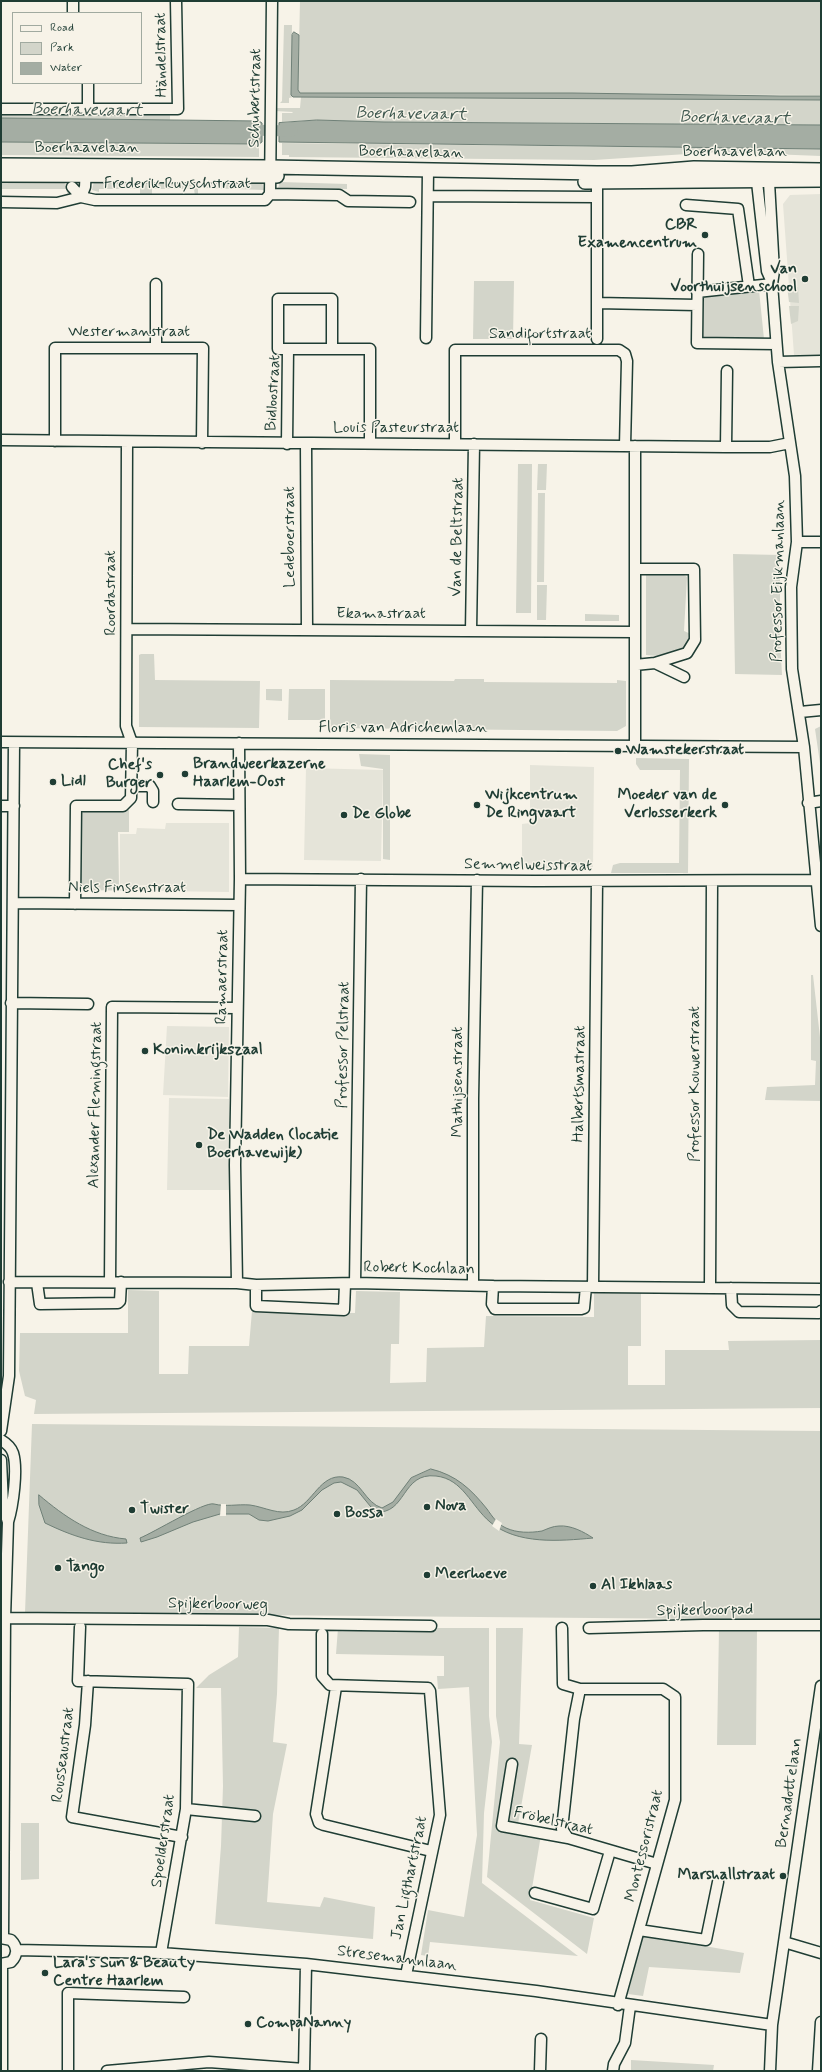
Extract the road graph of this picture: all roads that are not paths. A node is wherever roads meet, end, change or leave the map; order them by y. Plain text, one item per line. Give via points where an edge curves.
1 (74, 1) edge
2 (176, 1) edge
3 (272, 1) edge
4 (74, 12) edge
5 (88, 84) edge
6 (1, 109) edge
7 (88, 110) junction
8 (1, 165) edge
9 (762, 169) junction
10 (821, 170) edge
11 (86, 171) junction
12 (270, 172) junction
13 (1, 174) edge
14 (428, 175) junction
15 (597, 177) junction
16 (821, 180) edge
17 (763, 182) junction
18 (72, 187) dead end
19 (270, 194) junction
20 (428, 196) junction
21 (81, 197) junction
22 (597, 197) junction
23 (1, 202) edge
24 (410, 202) dead end
25 (686, 205) dead end
26 (698, 254) dead end
27 (156, 284) dead end
28 (772, 284) junction
29 (749, 286) junction
30 (697, 292) junction
31 (597, 304) junction
32 (697, 305) junction
33 (426, 338) dead end
34 (597, 338) dead end
35 (776, 344) junction
36 (156, 348) junction
37 (288, 349) junction
38 (332, 349) junction
39 (821, 361) edge
40 (778, 362) junction
41 (726, 372) dead end
42 (1, 440) edge
43 (55, 441) junction
44 (127, 442) junction
45 (202, 443) junction
46 (306, 443) junction
47 (370, 443) junction
48 (790, 443) junction
49 (287, 444) junction
50 (455, 444) junction
51 (474, 444) junction
52 (630, 446) junction
53 (726, 447) junction
54 (796, 542) junction
55 (821, 542) edge
56 (635, 569) junction
57 (127, 629) junction
58 (307, 630) junction
59 (471, 631) junction
60 (635, 632) junction
61 (655, 663) junction
62 (635, 665) junction
63 (684, 677) dead end
64 (821, 710) edge
65 (800, 712) junction
66 (1, 742) edge
67 (14, 743) junction
68 (132, 743) junction
69 (239, 743) junction
70 (635, 747) junction
71 (804, 747) junction
72 (131, 786) junction
73 (821, 801) edge
74 (154, 802) dead end
75 (808, 803) junction
76 (178, 804) dead end
77 (238, 805) junction
78 (1, 806) edge
79 (14, 806) junction
80 (240, 879) junction
81 (361, 879) junction
82 (477, 880) junction
83 (816, 880) junction
84 (597, 881) junction
85 (712, 882) junction
86 (14, 903) junction
87 (75, 904) junction
88 (239, 904) junction
89 (821, 926) edge
90 (6, 966) edge
91 (11, 1003) junction
92 (88, 1004) dead end
93 (237, 1008) junction
94 (6, 1168) edge
95 (9, 1282) junction
96 (110, 1282) junction
97 (121, 1282) junction
98 (37, 1283) junction
99 (238, 1283) junction
100 (355, 1283) junction
101 (345, 1284) junction
102 (473, 1284) junction
103 (256, 1285) junction
104 (493, 1286) junction
105 (710, 1286) junction
106 (589, 1287) junction
107 (730, 1288) junction
108 (821, 1289) edge
109 (821, 1311) edge
110 (5, 1328) edge
111 (1, 1431) edge
112 (1, 1440) edge
113 (1, 1460) edge
114 (8, 1522) junction
115 (4, 1618) junction
116 (821, 1625) edge
117 (80, 1626) dead end
118 (431, 1626) dead end
119 (562, 1628) dead end
120 (589, 1628) dead end
121 (322, 1634) dead end
122 (3, 1675) edge
123 (88, 1681) junction
124 (821, 1686) edge
125 (336, 1687) junction
126 (580, 1689) junction
127 (817, 1740) edge
128 (512, 1764) dead end
129 (186, 1809) junction
130 (255, 1816) dead end
131 (182, 1838) junction
132 (568, 1838) junction
133 (431, 1851) junction
134 (610, 1851) junction
135 (657, 1864) junction
136 (718, 1882) dead end
137 (535, 1893) dead end
138 (639, 1930) junction
139 (2, 1937) edge
140 (784, 1942) junction
141 (16, 1950) junction
142 (160, 1953) junction
143 (821, 1953) edge
144 (2, 1964) edge
145 (306, 1964) junction
146 (406, 1975) junction
147 (184, 1997) dead end
148 (618, 2005) junction
149 (630, 2006) junction
150 (821, 2022) edge
151 (772, 2025) junction
152 (542, 2039) dead end
153 (208, 2066) edge
154 (304, 2070) edge
155 (2, 2071) edge
156 (68, 2071) edge
157 (107, 2071) edge
158 (540, 2071) edge
159 (612, 2071) edge
160 (770, 2071) edge
161 (818, 2071) edge

1 - 4 street
2 - 7 street, Händelstraat via 178,109
3 - 12 street, Schubertstraat
5 - 7 street
6 - 7 street
8 - 11 main road, Boerhaavelaan
9 - 10 main road, Boerhaavelaan
9 - 15 main road, Boerhaavelaan via 694,168
9 - 17 street, Professor Eijkmanlaan
11 - 12 main road, Boerhaavelaan
11 - 13 main road, Boerhaavelaan
11 - 21 street, Frederik Ruyschstraat via 85,187
12 - 14 main road, Boerhaavelaan
12 - 19 street, Schubertstraat
14 - 15 main road, Boerhaavelaan
14 - 20 street
15 - 17 main road, Boerhaavelaan
15 - 22 street
16 - 17 main road, Boerhaavelaan
17 - 28 street, Professor Eijkmanlaan via 774,271
18 - 21 street, Frederik Ruyschstraat
19 - 21 street, Frederik Ruyschstraat via 265,200 95,200
19 - 24 street via 339,195 348,201
20 - 22 street
20 - 33 street
21 - 23 street via 57,203
22 - 31 street
25 - 29 street via 738,209
26 - 30 street
27 - 36 street
28 - 29 street
28 - 35 street, Professor Eijkmanlaan
29 - 30 street
30 - 32 street
31 - 32 street
31 - 34 street
32 - 35 street via 697,343
35 - 40 street, Professor Eijkmanlaan
36 - 43 street, Westermanstraat via 55,348
36 - 45 street, Westermanstraat via 203,348
37 - 38 street, Bidloostraat
37 - 38 street via 278,349 278,299 332,299
37 - 49 street, Bidloostraat
38 - 47 street, Bidloostraat via 370,349
39 - 40 street
40 - 48 street, Professor Eijkmanlaan
41 - 53 street
42 - 43 street, Louis Pasteurstraat
43 - 44 street, Louis Pasteurstraat
44 - 45 street, Louis Pasteurstraat
44 - 57 street, Roordastraat
45 - 49 street, Louis Pasteurstraat
46 - 47 street, Louis Pasteurstraat
46 - 49 street, Louis Pasteurstraat
46 - 58 street, Ledeboerstraat
47 - 50 street, Louis Pasteurstraat
48 - 53 street, Louis Pasteurstraat via 770,447
48 - 54 street, Professor Eijkmanlaan via 795,476
50 - 51 street, Louis Pasteurstraat
50 - 52 street, Sandifortstraat via 455,350 619,350 625,354 627,360
51 - 52 street, Louis Pasteurstraat
51 - 59 street, Van de Beltstraat
52 - 53 street, Louis Pasteurstraat
52 - 56 street
54 - 55 street
54 - 65 street, Professor Eijkmanlaan via 791,587 791,639 792,668
56 - 60 street
56 - 61 street via 694,569 694,640 687,653
57 - 58 street, Ekamastraat
57 - 68 street, Roordastraat via 126,726
58 - 59 street, Ekamastraat
59 - 60 street, Ekamastraat
60 - 62 street
61 - 62 street
61 - 63 street
62 - 70 street
64 - 65 street
65 - 71 street, Professor Eijkmanlaan
66 - 67 street, Floris van Adrichemlaan
67 - 68 street, Floris van Adrichemlaan
67 - 79 street
68 - 69 street, Floris van Adrichemlaan
68 - 72 street, Roordastraat
69 - 70 street, Floris van Adrichemlaan
69 - 77 street, Ramaerstraat
70 - 71 street, Floris van Adrichemlaan
71 - 75 street, Professor Eijkmanlaan
72 - 74 street via 150,786
72 - 87 street, Roordastraat via 131,798 123,806 76,806
73 - 75 street
75 - 83 street, Professor Eijkmanlaan
76 - 77 street
77 - 80 street, Ramaerstraat
78 - 79 street
79 - 86 street
80 - 81 street, Semmelweisstraat
80 - 88 street, Ramaerstraat
81 - 82 street, Semmelweisstraat
81 - 100 street, Professor Pelstraat
82 - 84 street, Semmelweisstraat
82 - 102 street, Mathijsenstraat
83 - 85 street, Semmelweisstraat
83 - 89 street, Professor Eijkmanlaan
84 - 85 street, Semmelweisstraat
84 - 106 street, Halbertsmastraat
85 - 105 street, Professor Kouwerstraat
86 - 87 street, Niels Finsenstraat
86 - 90 street
87 - 88 street, Niels Finsenstraat
88 - 93 street, Ramaerstraat
90 - 91 street
91 - 92 street, Alexander Flemingstraat
91 - 94 street
93 - 96 street, Alexander Flemingstraat via 112,1007
93 - 99 street, Ramaerstraat via 235,1191
94 - 95 street
95 - 98 street, Robert Kochlaan
95 - 110 street
96 - 97 street, Robert Kochlaan
96 - 98 street, Robert Kochlaan
97 - 98 street via 118,1303 40,1304
97 - 99 street, Robert Kochlaan
99 - 103 street, Robert Kochlaan
100 - 101 street, Robert Kochlaan
100 - 102 street, Robert Kochlaan
101 - 103 street, Robert Kochlaan
101 - 103 street, Robert Kochlaan via 344,1310 256,1306
102 - 104 street, Robert Kochlaan
104 - 106 street, Robert Kochlaan
104 - 106 street, Robert Kochlaan via 492,1304 495,1309 581,1309 584,1308
105 - 106 street, Robert Kochlaan
105 - 107 street, Robert Kochlaan
107 - 108 street, Robert Kochlaan
107 - 109 street via 732,1305 739,1312
110 - 111 street via 9,1376
112 - 114 street via 13,1453 14,1463 12,1507
113 - 114 street via 3,1506
114 - 115 street
115 - 118 street, Spijkerboorweg via 268,1620 288,1624
115 - 122 street
116 - 120 street, Spijkerboorpad
117 - 123 street via 78,1681
119 - 126 street via 563,1684
121 - 125 street via 322,1676 330,1686
122 - 139 street
123 - 129 street, Spoelderstraat via 188,1684
123 - 131 street, Rousseaustraat via 85,1725 72,1816
124 - 127 street, Bernadottelaan
125 - 133 street via 316,1819 324,1826
125 - 133 street, Jan Ligthartstraat via 428,1688 430,1691 440,1815
126 - 132 street via 574,1719 562,1829
126 - 135 street, Montessoristraat via 663,1688 675,1697 675,1800
127 - 140 street, Bernadottelaan
128 - 132 street, Fröbelstraat via 502,1826
129 - 130 street
129 - 131 street, Spoelderstraat
131 - 142 street, Spoelderstraat
132 - 134 street, Fröbelstraat
133 - 146 street, Jan Ligthartstraat
134 - 135 street, Fröbelstraat
134 - 137 street, Fröbelstraat via 593,1909
135 - 138 street, Montessoristraat
136 - 138 street via 706,1940
138 - 148 street, Montessoristraat
139 - 141 street via 11,1940
140 - 143 street
140 - 151 street, Bernadottelaan
141 - 142 street, Stresemannlaan
141 - 144 street via 11,1962
142 - 145 street, Stresemannlaan
144 - 155 street
145 - 146 street, Stresemannlaan
145 - 154 street
146 - 148 street, Stresemannlaan via 572,1996
147 - 156 street via 68,1993
148 - 149 street, Stresemannlaan
149 - 151 street, Stresemannlaan
149 - 159 street via 625,2043
150 - 161 street
151 - 160 street, Bernadottelaan
152 - 158 street
153 - 154 street
153 - 157 street

